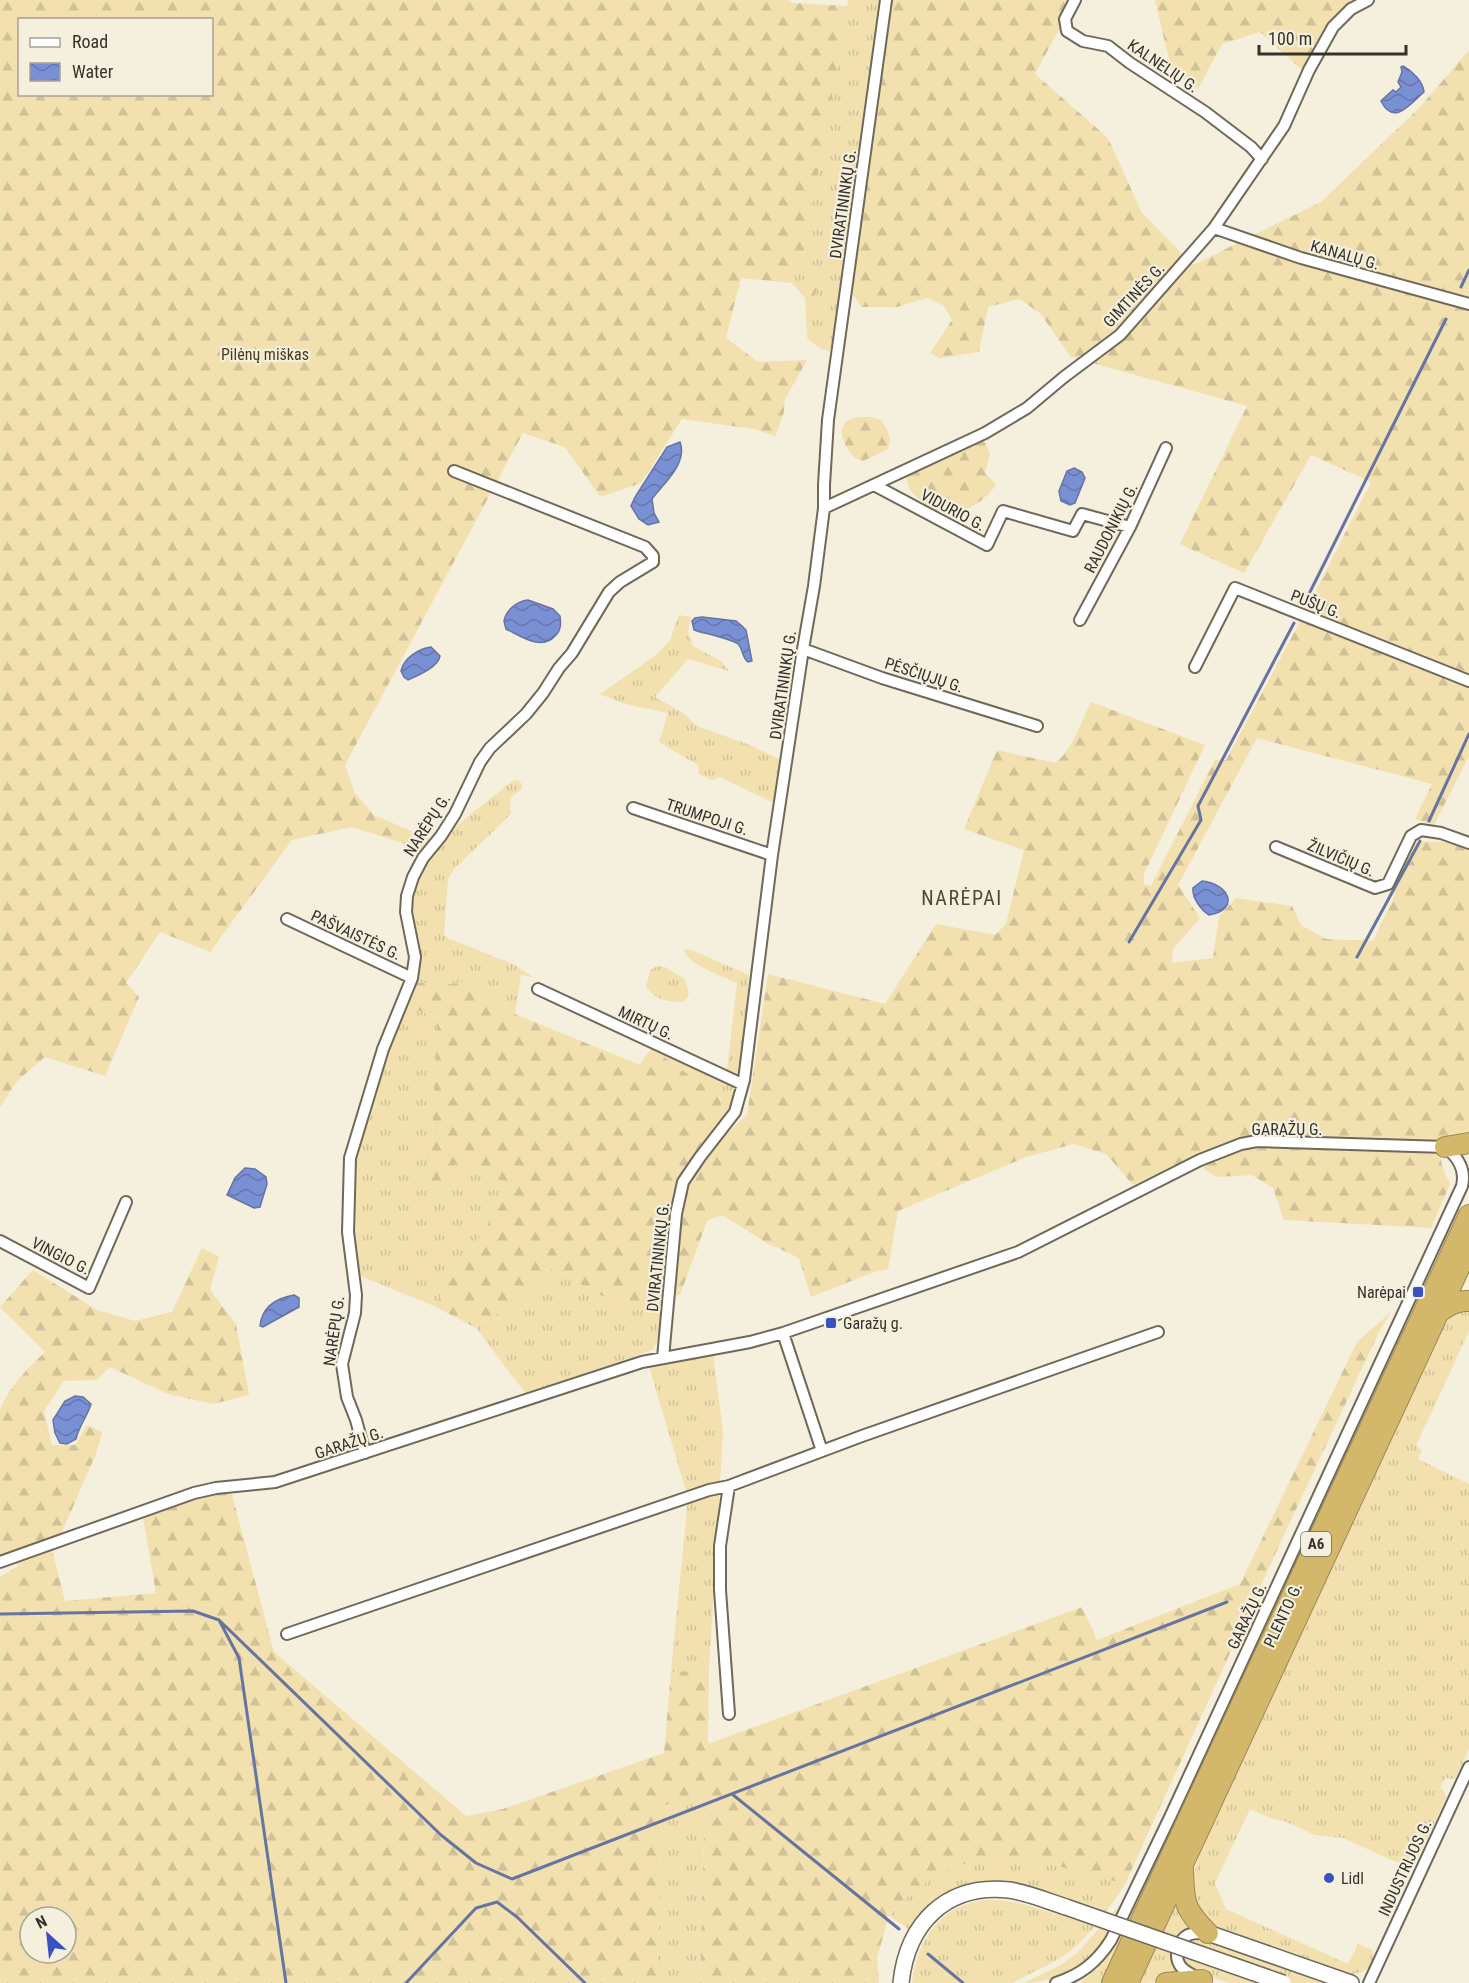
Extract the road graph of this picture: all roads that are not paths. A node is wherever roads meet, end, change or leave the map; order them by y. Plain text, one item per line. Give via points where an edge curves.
1 (886, 0) edge
2 (1075, 0) edge
3 (1368, 0) edge
4 (1262, 159) junction
5 (1215, 228) junction
6 (1469, 304) edge
7 (1166, 448) dead end
8 (454, 471) dead end
9 (874, 485) junction
10 (824, 508) junction
11 (1130, 527) junction
12 (1080, 620) dead end
13 (803, 649) junction
14 (1195, 667) dead end
15 (1469, 681) edge
16 (1037, 726) dead end
17 (633, 808) dead end
18 (1469, 843) edge
19 (1276, 847) dead end
20 (772, 855) junction
21 (287, 919) dead end
22 (412, 978) junction
23 (538, 989) dead end
24 (742, 1084) junction
25 (1469, 1143) edge
26 (1444, 1147) junction
27 (126, 1202) dead end
28 (1469, 1215) edge
29 (0, 1241) edge
30 (1469, 1247) edge
31 (1459, 1269) junction
32 (1469, 1295) edge
33 (1469, 1301) edge
34 (1438, 1313) junction
35 (1158, 1332) dead end
36 (783, 1333) junction
37 (663, 1358) junction
38 (822, 1451) junction
39 (365, 1454) junction
40 (729, 1486) junction
41 (0, 1562) edge
42 (287, 1635) dead end
43 (729, 1714) dead end
44 (1469, 1767) edge
45 (1183, 1865) junction
46 (1208, 1933) junction
47 (1207, 1981) edge
48 (901, 1983) edge
49 (1056, 1983) edge
50 (1112, 1983) edge
51 (1128, 1983) edge
52 (1166, 1983) edge
53 (1283, 1983) edge
54 (1351, 1983) edge
55 (1369, 1983) edge

1 - 10 street, DVIRATININKŲ G. via 828,420
2 - 4 street, KALNELIŲ G. via 1065,19 1067,31 1083,41 1108,46 1205,112
3 - 4 street, GIMTINĖS G. via 1351,9 1333,27 1284,126
4 - 5 street, GIMTINĖS G.
5 - 6 street, KANALŲ G. via 1301,258
5 - 9 street, GIMTINĖS G. via 1120,335 1027,408 985,434
7 - 11 street, RAUDONIKIŲ G.
8 - 22 street, NARĖPŲ G. via 645,547 653,562 609,592 543,693 480,762 455,814 423,858 407,896 406,912 415,957
9 - 10 street, GIMTINĖS G.
9 - 11 street, VIDURIO G. via 987,545 1003,511 1072,531 1082,513
10 - 13 street, DVIRATININKŲ G.
11 - 12 street, RAUDONIKIŲ G.
13 - 16 street, PĖSČIŲJŲ G.
13 - 20 street, DVIRATININKŲ G.
14 - 15 street, PUŠŲ G. via 1235,588
17 - 20 street, TRUMPOJI G.
18 - 19 street, ŽILVIČIŲ G. via 1421,830 1411,836 1388,884 1375,888
20 - 24 street, DVIRATININKŲ G.
21 - 22 street, PAŠVAISTĖS G.
22 - 39 street, NARĖPŲ G. via 383,1049 350,1158 348,1232 356,1304 342,1364 347,1397
23 - 24 street, MIRTŲ G.
24 - 37 street, DVIRATININKŲ G. via 735,1112 683,1182 676,1214
25 - 26 highway
26 - 36 street, GARAŽŲ G. via 1257,1141 1241,1144 1200,1160 1018,1252
26 - 49 street, GARAŽŲ G. via 1460,1164 1462,1186 1176,1806 1102,1955 1087,1969
27 - 29 street, VINGIO G. via 89,1288
28 - 50 highway, PLENTO G. / A6
30 - 31 highway, PLENTO G. / A6
31 - 32 highway
31 - 34 highway, PLENTO G. / A6
33 - 34 highway
34 - 45 highway, PLENTO G. / A6
35 - 38 street
36 - 37 street, GARAŽŲ G.
36 - 38 street
37 - 39 street, GARAŽŲ G.
38 - 40 street
39 - 41 street, GARAŽŲ G. via 275,1482 194,1494
40 - 42 street
40 - 43 street via 720,1546
44 - 55 street, INDUSTRIJOS G.
45 - 46 highway via 1186,1908
45 - 51 highway, PLENTO G. / A6
46 - 47 street via 1186,1936 1176,1954 1183,1969
46 - 54 main road
47 - 52 highway
48 - 53 main road, bridge via 914,1935 936,1910 964,1894 994,1889 1030,1895

